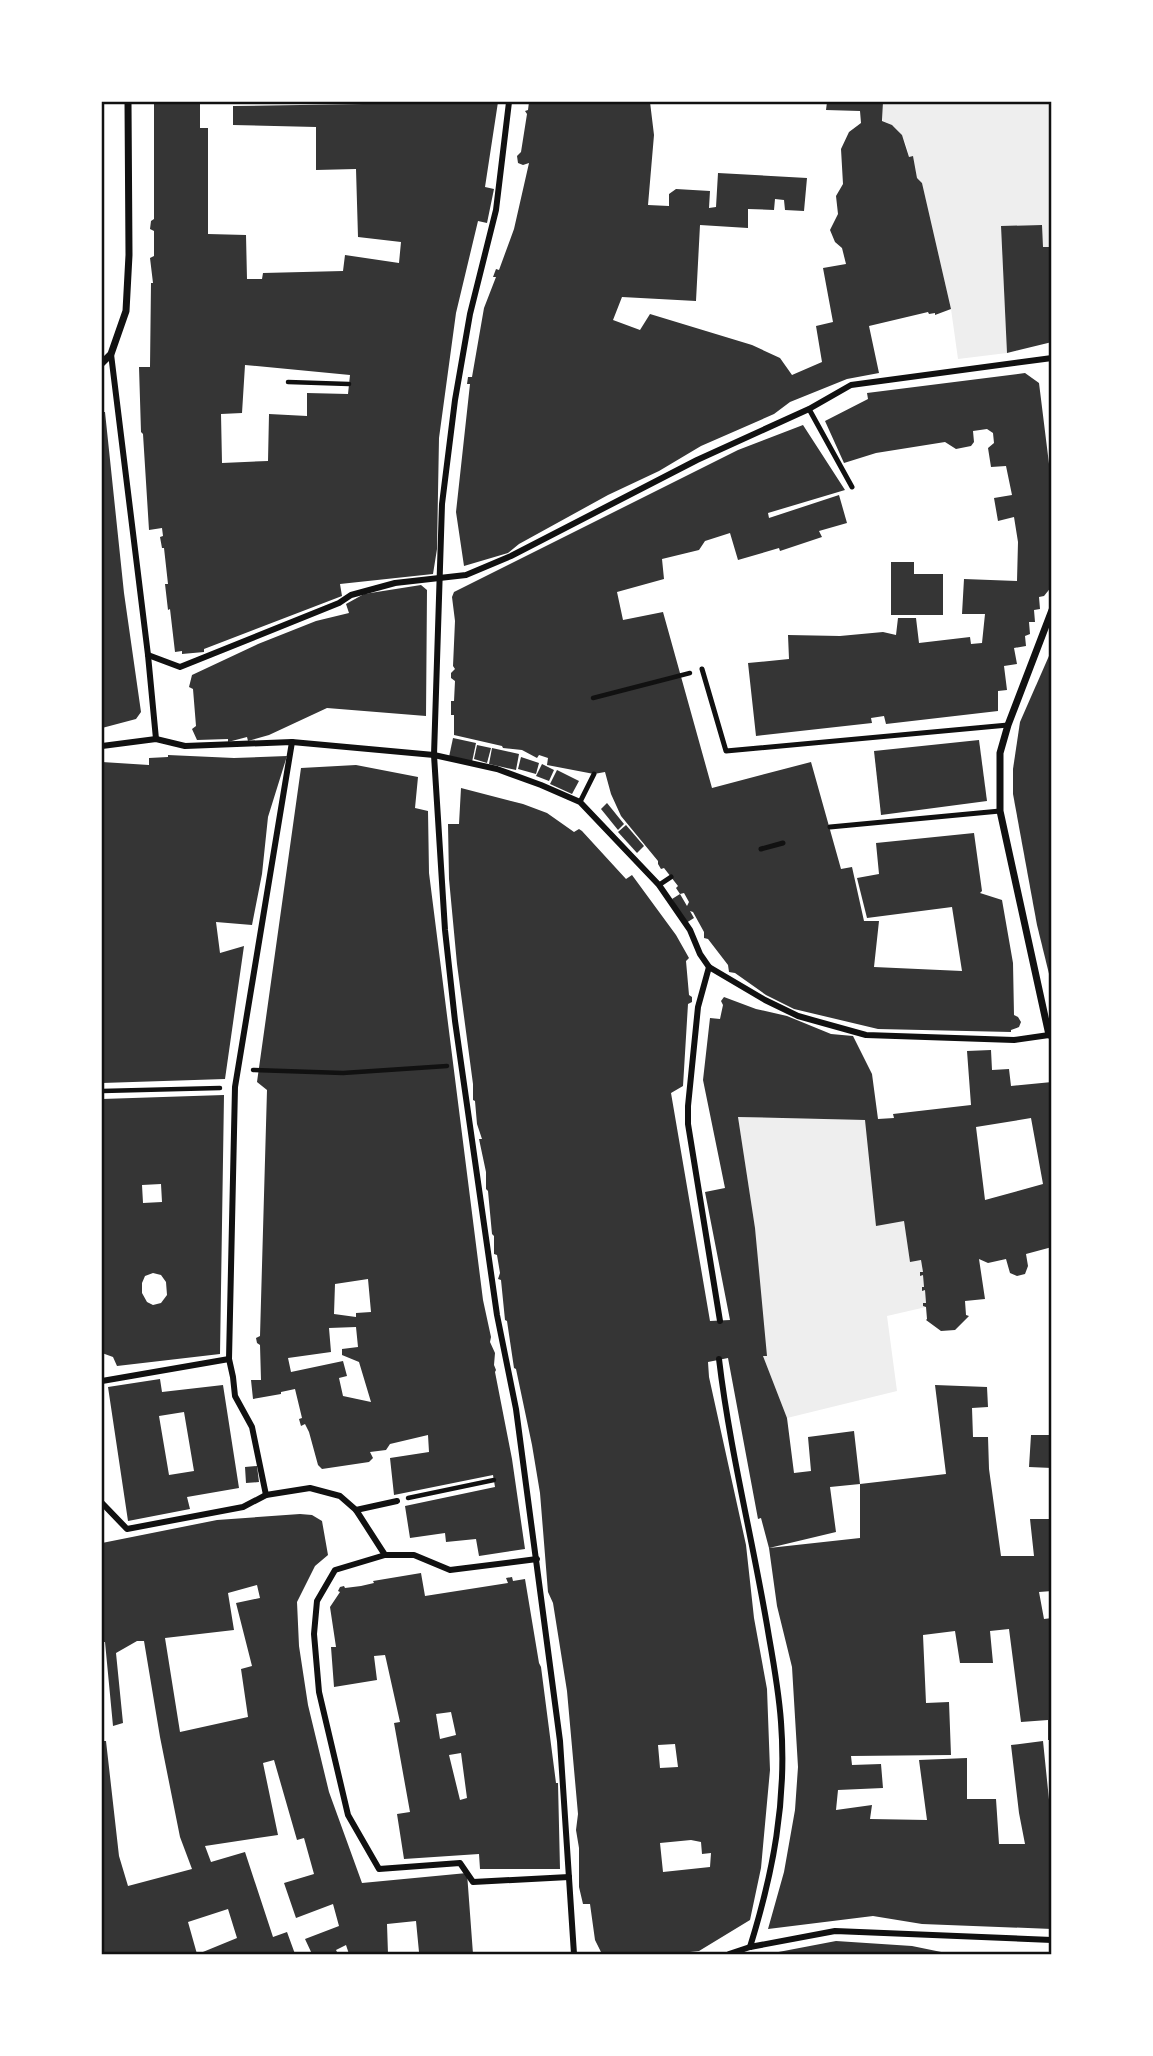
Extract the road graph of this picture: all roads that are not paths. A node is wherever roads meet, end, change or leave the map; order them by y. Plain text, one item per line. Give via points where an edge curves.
1 (128, 102) edge
2 (509, 102) edge
3 (111, 354) junction
4 (1052, 358) edge
5 (102, 363) edge
6 (810, 409) junction
7 (852, 487) dead end
8 (440, 579) junction
9 (1052, 610) edge
10 (148, 655) junction
11 (702, 670) road end
12 (1007, 725) junction
13 (156, 739) junction
14 (292, 742) junction
15 (102, 746) edge
16 (434, 755) junction
17 (594, 774) dead end
18 (580, 802) junction
19 (1000, 811) junction
20 (830, 827) dead end
21 (783, 843) dead end
22 (761, 849) dead end
23 (671, 877) dead end
24 (659, 885) junction
25 (709, 967) junction
26 (1050, 1036) edge
27 (720, 1321) dead end
28 (229, 1359) junction
29 (719, 1359) dead end
30 (104, 1381) edge
31 (266, 1495) junction
32 (397, 1501) road end
33 (102, 1503) edge
34 (356, 1510) junction
35 (385, 1555) junction
36 (537, 1559) junction
37 (569, 1877) junction
38 (1052, 1940) edge
39 (750, 1947) junction
40 (574, 1955) edge
41 (729, 1955) edge

1 - 3 street via 126,311
2 - 8 street via 496,210 455,400 442,504
3 - 5 street
3 - 10 street
4 - 6 street via 851,385
6 - 7 lane
6 - 8 street via 697,460 511,556 466,575
8 - 10 street via 395,583 351,595 180,667
8 - 16 street
9 - 12 street
10 - 13 street
11 - 12 lane via 726,751
12 - 19 street via 1000,753
13 - 14 street via 185,746
13 - 15 street
14 - 16 street
14 - 28 street via 235,1087
16 - 18 street via 497,769
16 - 36 street via 455,1021
17 - 18 lane
18 - 24 street
19 - 20 lane
19 - 26 street
21 - 22 lane
23 - 24 lane
24 - 25 street
25 - 26 street via 798,1016 866,1035 1014,1040
25 - 27 street via 698,1007 688,1124
28 - 30 street
28 - 31 street via 235,1396 252,1427
29 - 39 street via 781,1721 774,1860
31 - 33 street via 243,1507 127,1529
31 - 34 street via 310,1488 340,1496
32 - 34 street
34 - 35 street
35 - 36 street via 414,1555 450,1570
35 - 37 street via 335,1570 317,1601 314,1634 319,1692 348,1815 379,1869 460,1863 473,1882
36 - 37 street via 560,1741
37 - 40 street
38 - 39 street via 835,1931
39 - 41 street

